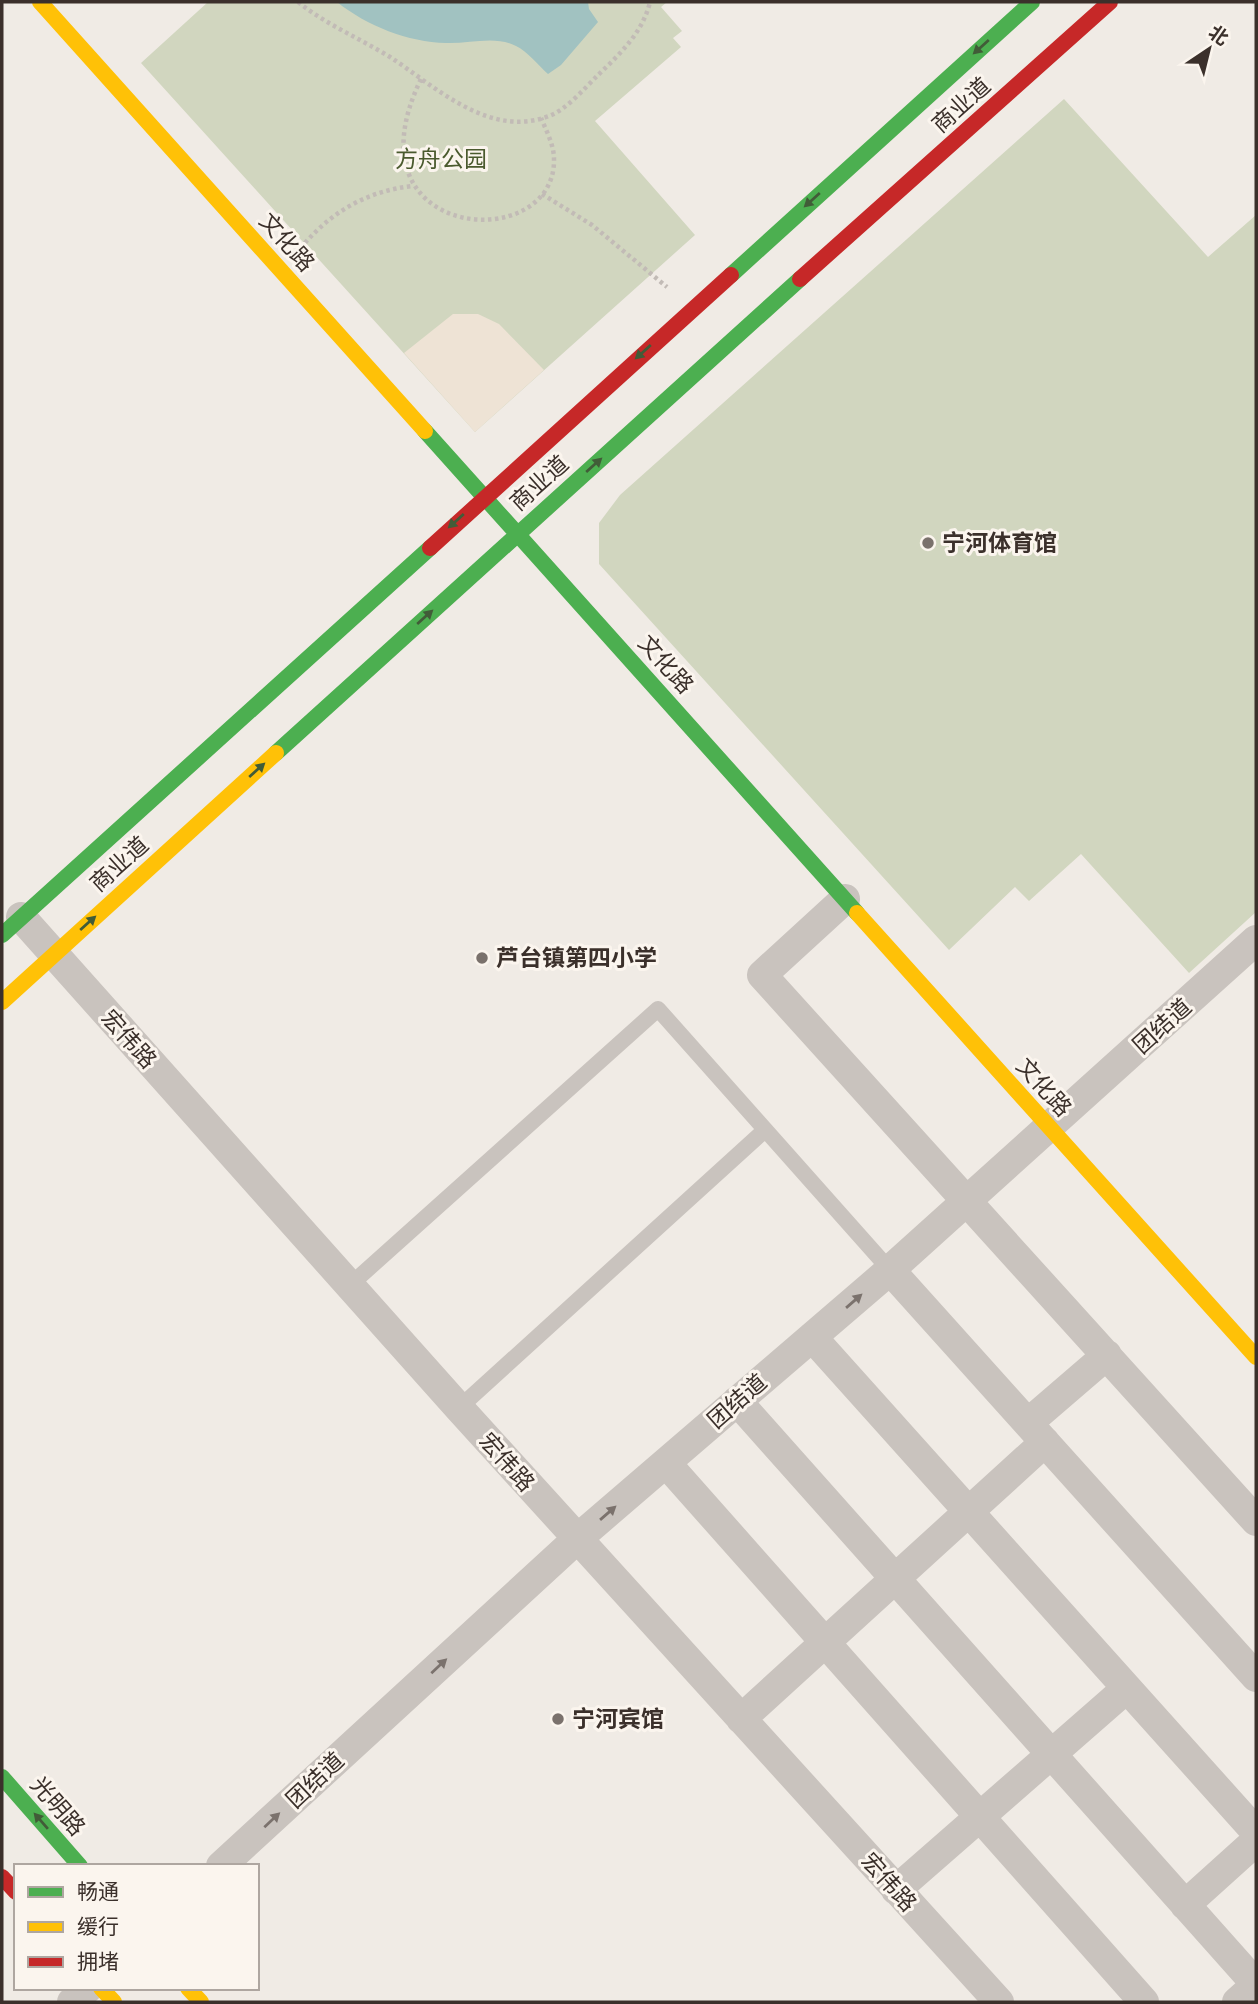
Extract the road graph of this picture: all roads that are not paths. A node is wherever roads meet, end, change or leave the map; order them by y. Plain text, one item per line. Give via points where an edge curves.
1 (40, 2) edge
2 (1032, 2) edge
3 (1110, 2) edge
4 (485, 495) junction
5 (519, 532) junction
6 (845, 899) junction
7 (11, 926) edge
8 (1256, 940) edge
9 (54, 954) junction
10 (2, 1002) edge
11 (1049, 1127) junction
12 (765, 1130) junction
13 (968, 1199) junction
14 (890, 1270) junction
15 (349, 1286) junction
16 (812, 1337) junction
17 (1107, 1354) junction
18 (1256, 1357) edge
19 (737, 1401) junction
20 (459, 1408) junction
21 (1037, 1433) junction
22 (666, 1463) junction
23 (969, 1512) junction
24 (1256, 1521) edge
25 (577, 1539) junction
26 (896, 1578) junction
27 (825, 1643) junction
28 (1256, 1677) edge
29 (1127, 1688) junction
30 (741, 1719) junction
31 (1052, 1754) junction
32 (2, 1777) edge
33 (980, 1817) junction
34 (1256, 1832) edge
35 (1256, 1842) edge
36 (78, 1864) edge
37 (223, 1864) edge
38 (2, 1877) edge
39 (14, 1890) edge
40 (896, 1890) junction
41 (1185, 1905) junction
42 (1256, 1984) edge
43 (86, 1990) edge
44 (72, 2002) edge
45 (999, 2002) edge
46 (1144, 2002) edge
47 (1237, 2002) edge

1 - 4 main road, 文化路
2 -> 4 main road, 商业道
5 -> 3 main road, 商业道
4 - 5 main road, 文化路
4 -> 7 main road, 商业道
5 - 6 main road, 文化路
9 -> 5 main road, 商业道
6 - 11 main road, 文化路
6 - 13 street via 762,975
7 - 9 street, 宏伟路
8 - 11 street, 团结道
9 - 10 main road, 商业道
9 - 15 street, 宏伟路
11 - 13 street, 团结道
11 - 18 main road, 文化路
12 - 14 lane
12 - 15 lane via 659,1009
12 - 20 lane
13 - 14 street, 团结道
13 - 17 street
16 -> 14 street, 团结道
14 - 21 street
15 - 20 street, 宏伟路
16 - 19 street, 团结道
16 - 23 street
17 - 21 street
17 - 24 street
19 - 22 street, 团结道
19 - 26 street
20 - 25 street, 宏伟路
21 - 23 street
21 - 28 street
25 -> 22 street, 团结道
22 - 27 street
23 - 26 street
23 - 29 street
25 - 30 street, 宏伟路
37 -> 25 street, 团结道
26 - 27 street
26 - 31 street
27 - 30 street
27 - 33 street
29 - 31 street
29 - 34 street
30 - 40 street, 宏伟路
31 - 33 street
31 - 41 street
36 -> 32 main road, 光明路
33 - 40 street
33 - 46 street
35 - 41 street
38 - 39 main road
40 - 45 street, 宏伟路
41 - 42 street
42 - 47 street
43 - 44 street

